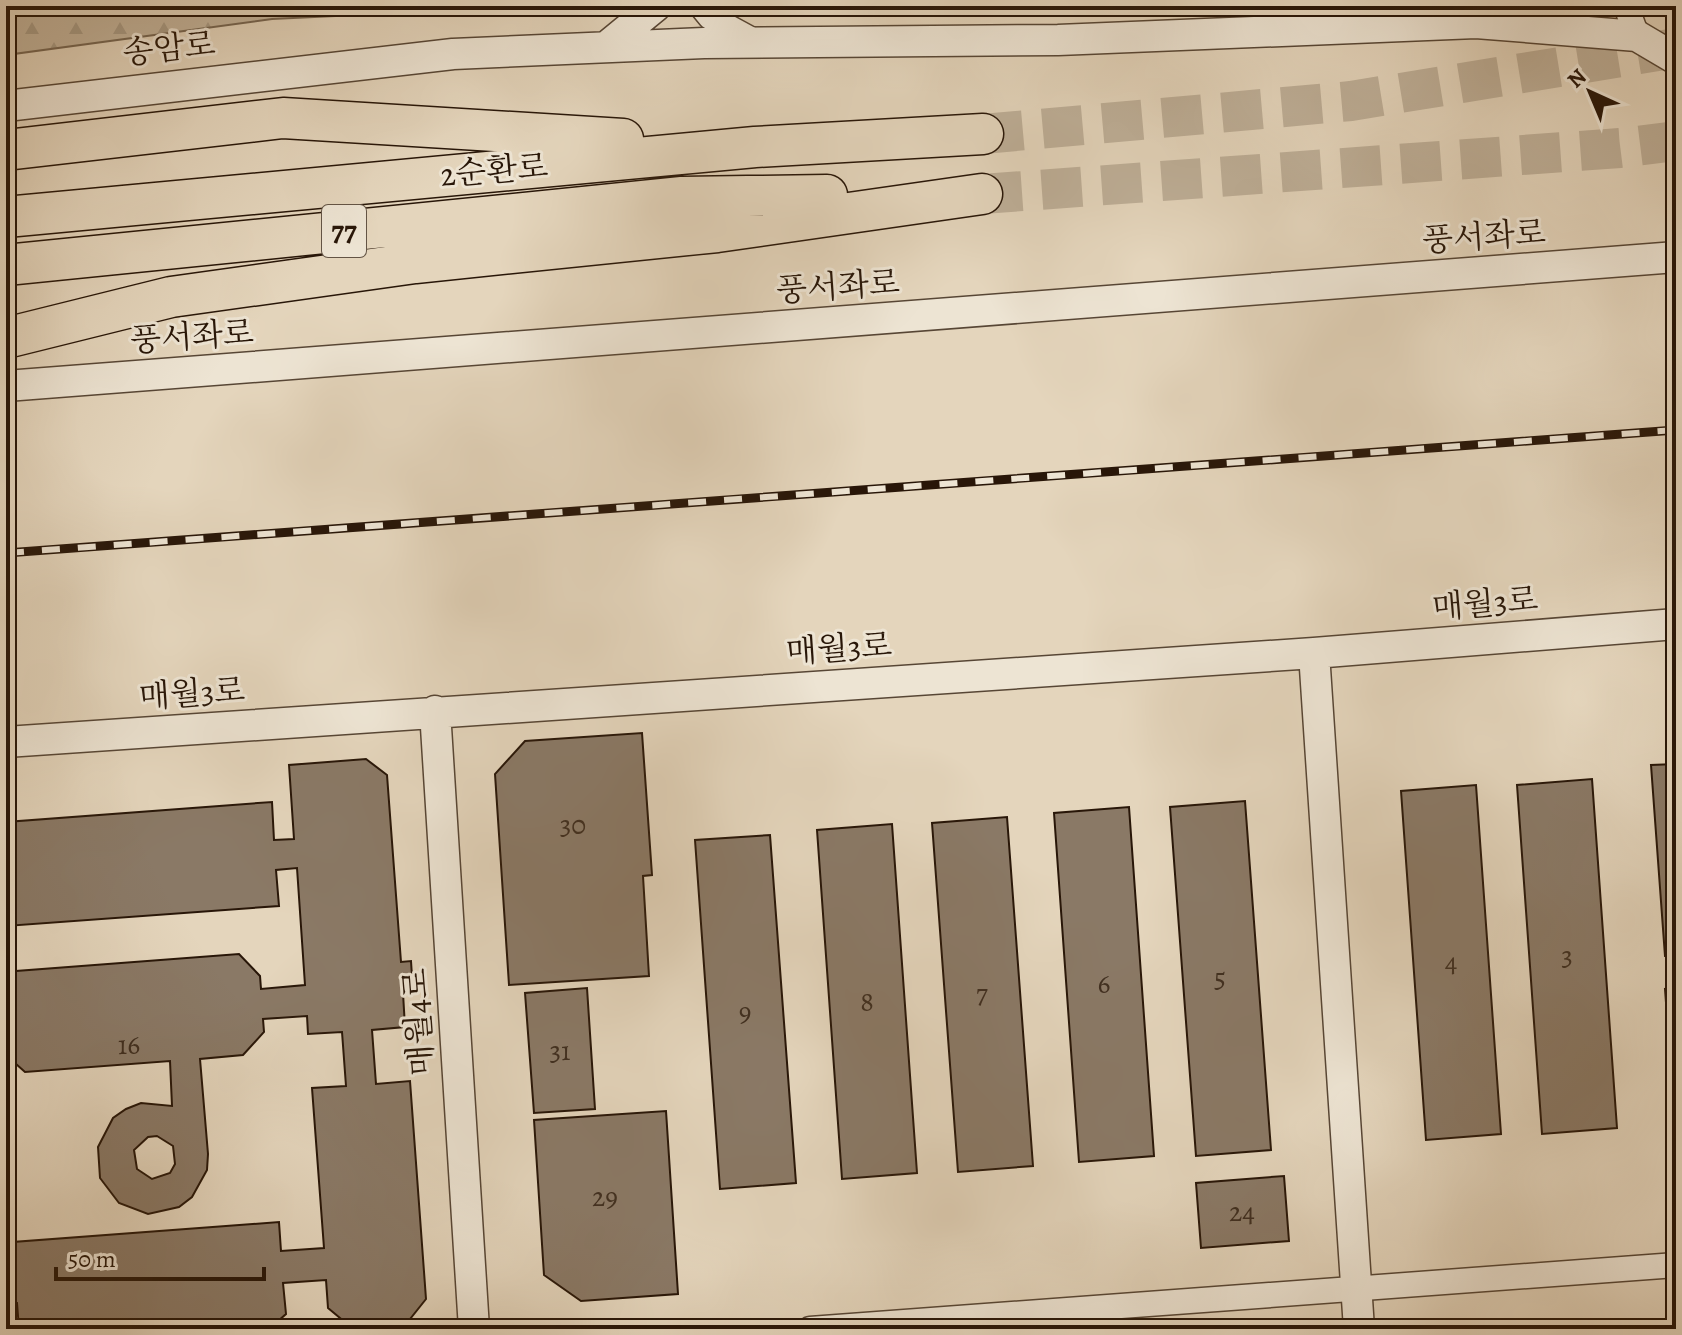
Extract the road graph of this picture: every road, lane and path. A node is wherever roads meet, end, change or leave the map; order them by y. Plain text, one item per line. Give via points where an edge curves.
1 (656, 6) edge
2 (701, 6) edge
3 (1503, 6) edge
4 (1626, 6) edge
5 (1476, 23) junction
6 (1637, 36) junction
7 (756, 42) junction
8 (606, 47) junction
9 (1676, 59) edge
10 (6, 106) edge
11 (983, 134) tunnel mouth
12 (755, 147) junction
13 (6, 150) edge
14 (6, 217) edge
15 (1676, 257) edge
16 (6, 265) edge
17 (6, 338) edge
18 (6, 386) edge
19 (1676, 624) edge
20 (1314, 653) junction
21 (435, 711) junction
22 (6, 742) edge
23 (1676, 1265) edge
24 (1356, 1287) junction
25 (474, 1329) edge
26 (810, 1329) edge
27 (1359, 1329) edge

1 - 8 street
2 - 7 street via 710,17
3 - 5 street
4 - 6 street
5 - 6 street, 송암로
5 - 7 street, 송암로 via 1058,40
6 - 9 street, 송암로
7 - 8 street, 송암로
8 - 10 street, 송암로 via 453,54
11 - 12 highway, 2순환로 / 77
12 - 13 highway via 283,118
12 - 14 highway, 2순환로 / 77
15 - 18 street, 풍서좌로
16 - 17 highway, 2순환로 / 77 via 682,197 982,194 717,232 415,263 171,297
19 - 20 street, 매월3로
20 - 21 street, 매월3로
20 - 24 street
21 - 22 street, 매월3로
21 - 25 street, 매월4로
23 - 24 street
24 - 26 street
24 - 27 street

